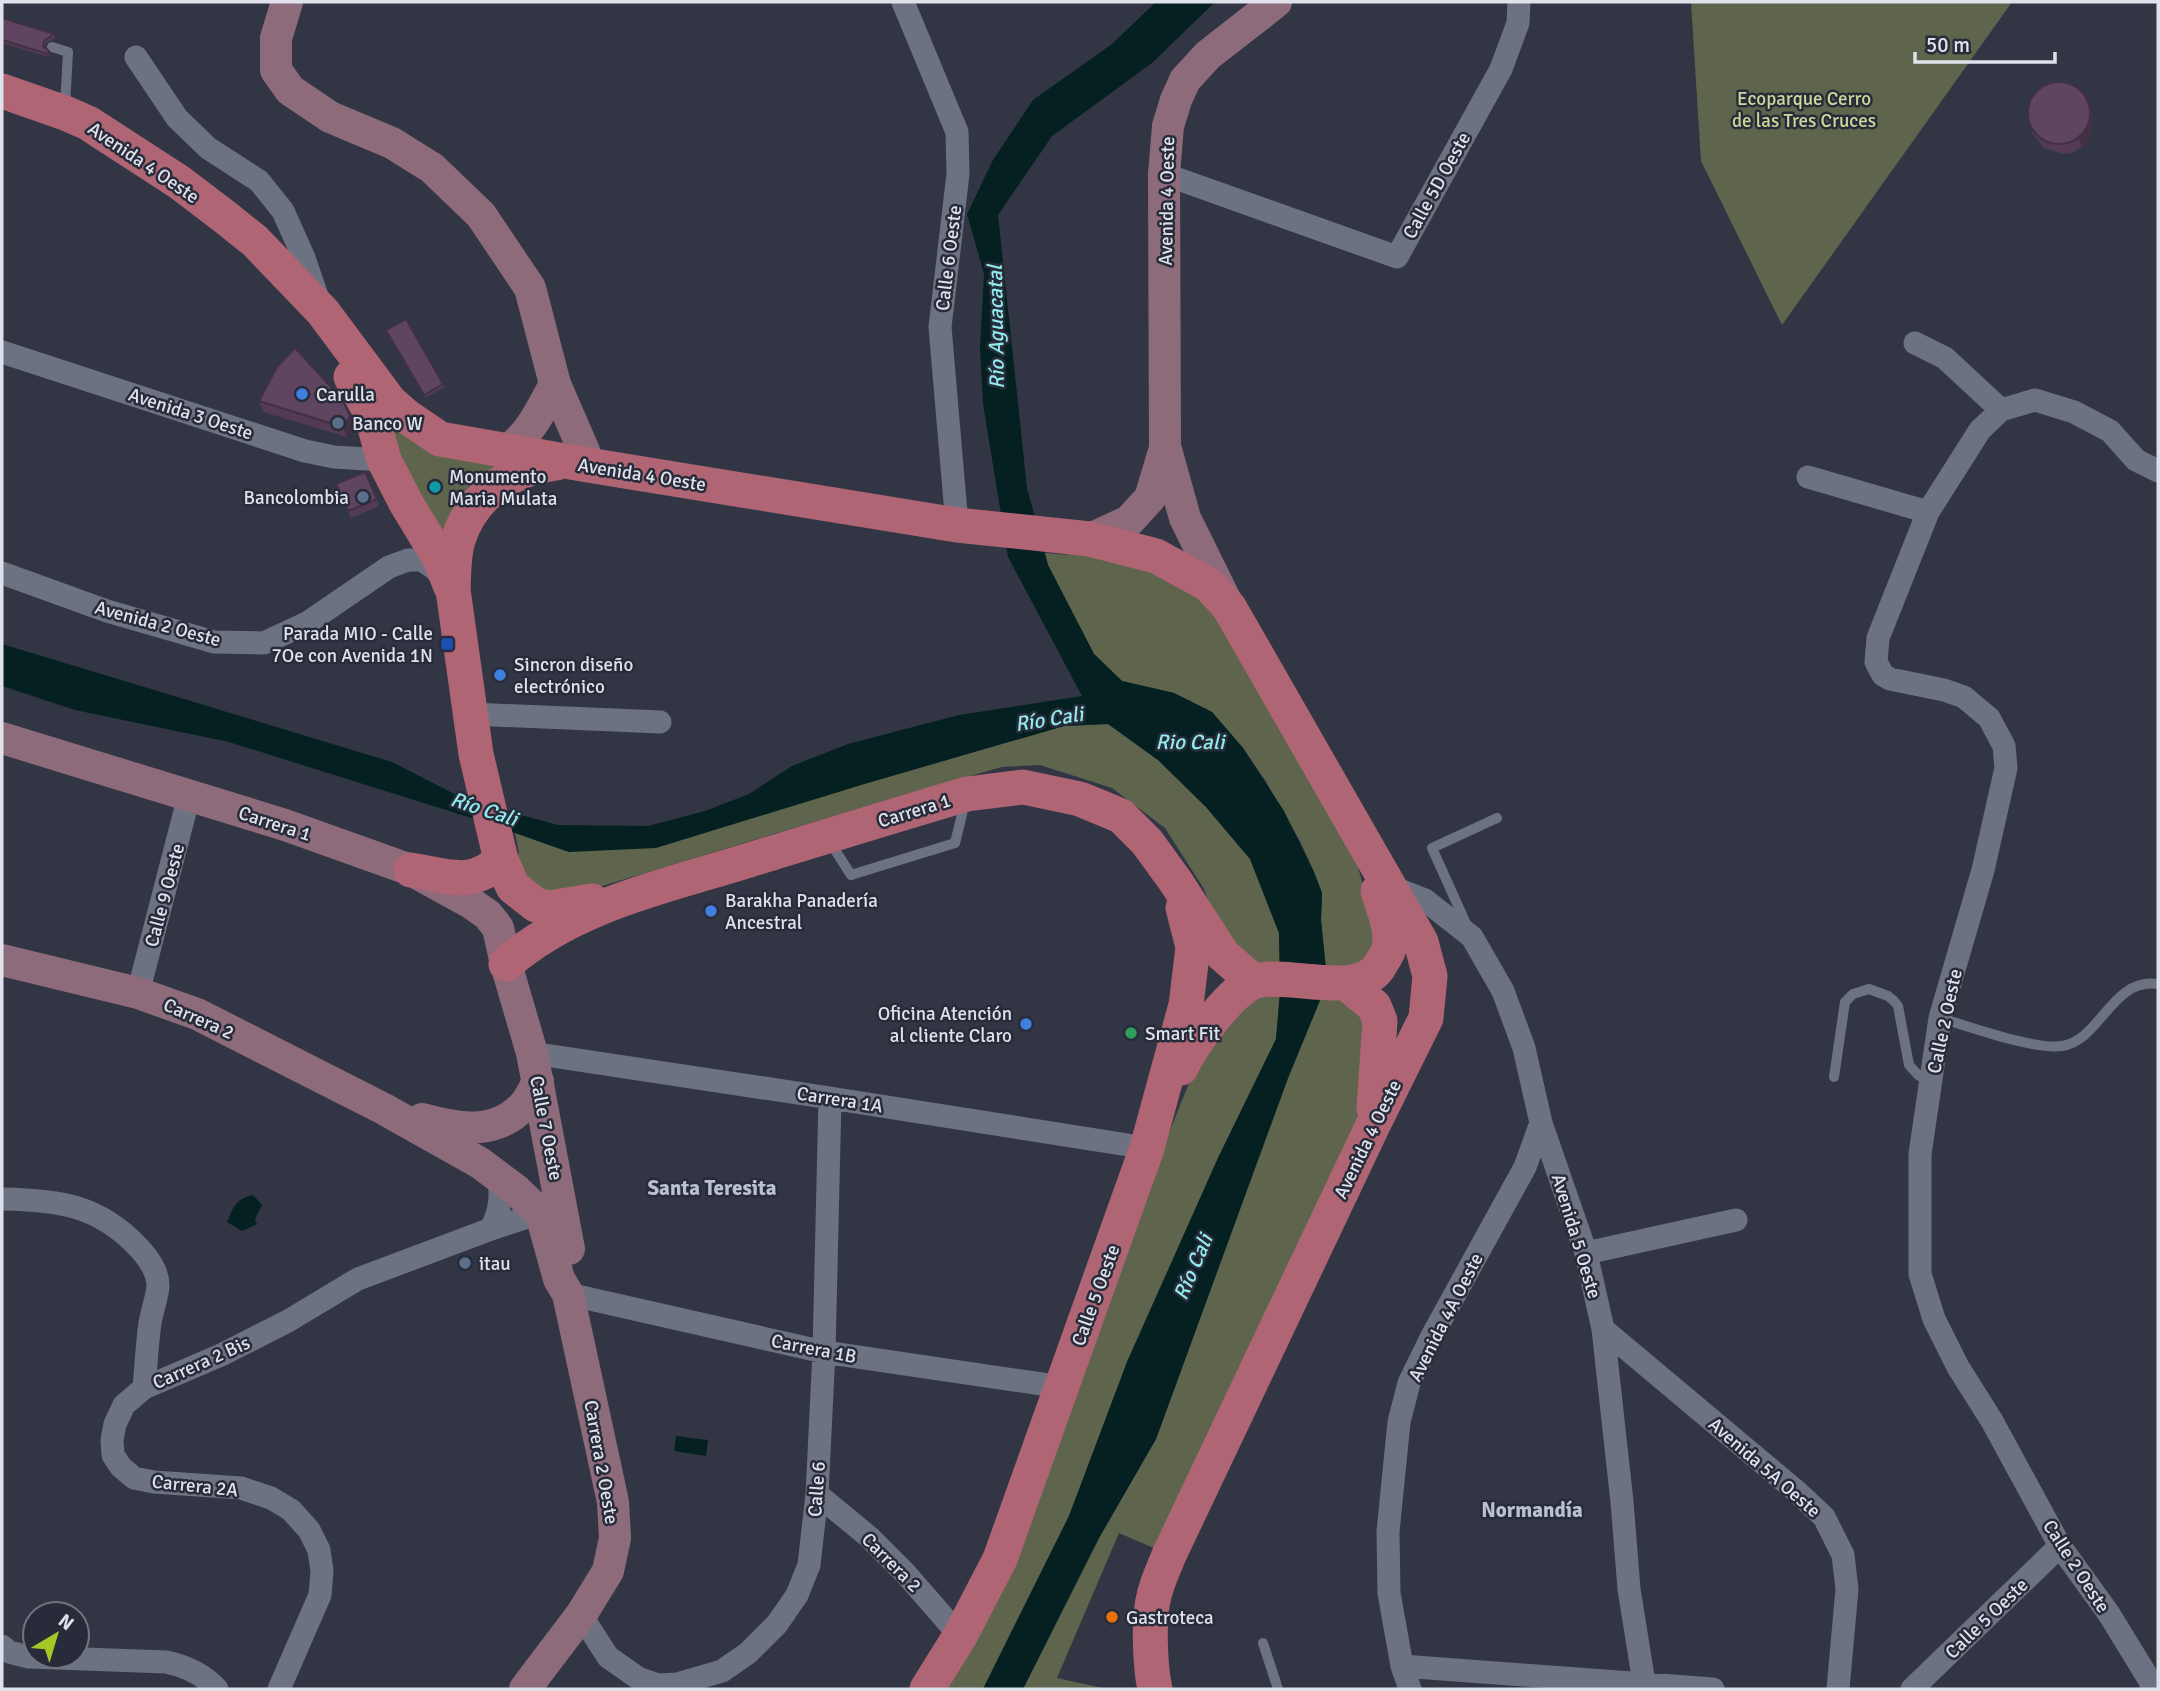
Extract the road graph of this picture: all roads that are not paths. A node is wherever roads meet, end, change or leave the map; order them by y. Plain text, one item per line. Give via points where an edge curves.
1 (287, 2) edge
2 (903, 2) edge
3 (1276, 2) edge
4 (1519, 2) edge
5 (52, 47) dead end
6 (136, 57) dead end
7 (2, 91) edge
8 (65, 113) junction
9 (1164, 174) junction
10 (272, 258) junction
11 (323, 312) junction
12 (1915, 343) dead end
13 (2, 352) edge
14 (555, 384) junction
15 (2001, 410) junction
16 (440, 439) junction
17 (1165, 446) junction
18 (508, 450) junction
19 (384, 460) junction
20 (588, 466) junction
21 (2158, 471) edge
22 (1808, 477) dead end
23 (1928, 512) junction
24 (970, 526) junction
25 (1080, 538) junction
26 (2, 573) edge
27 (453, 590) junction
28 (1229, 607) junction
29 (471, 713) junction
30 (660, 722) dead end
31 (2, 738) edge
32 (189, 796) junction
33 (1497, 818) dead end
34 (1363, 842) junction
35 (499, 854) junction
36 (411, 870) junction
37 (1176, 882) junction
38 (1389, 886) junction
39 (625, 897) junction
40 (1472, 937) junction
41 (2, 960) edge
42 (506, 964) junction
43 (1261, 980) junction
44 (1341, 982) junction
45 (2158, 984) edge
46 (138, 993) junction
47 (1940, 1018) junction
48 (535, 1067) junction
49 (1833, 1077) dead end
50 (1930, 1082) junction
51 (830, 1098) junction
52 (384, 1109) junction
53 (1541, 1123) junction
54 (1373, 1125) junction
55 (1147, 1148) junction
56 (499, 1176) junction
57 (2, 1199) edge
58 (551, 1208) junction
59 (1736, 1220) dead end
60 (491, 1229) junction
61 (1586, 1254) junction
62 (568, 1294) junction
63 (1603, 1329) junction
64 (824, 1352) junction
65 (1062, 1387) junction
66 (144, 1388) junction
67 (817, 1494) junction
68 (2060, 1546) junction
69 (581, 1615) junction
70 (960, 1636) junction
71 (1263, 1643) dead end
72 (2, 1646) edge
73 (1402, 1666) junction
74 (2153, 1680) edge
75 (1644, 1687) edge
76 (217, 1689) edge
77 (279, 1689) edge
78 (525, 1689) edge
79 (928, 1689) edge
80 (1155, 1689) edge
81 (1278, 1689) edge
82 (1410, 1689) edge
83 (1713, 1689) edge
84 (1838, 1689) edge
85 (1912, 1689) edge

1 - 14 street via 276,38 276,70 290,90 330,117 392,143 432,168 481,215 530,288
2 - 24 street, Calle 6 Oeste via 957,132 958,174 940,327
3 - 9 street, Avenida 4 Oeste via 1208,55 1185,80 1168,126
4 - 9 street, Calle 5D Oeste via 1518,23 1500,69 1397,257
5 - 8 lane via 68,52
6 - 11 street via 177,118 208,148 259,181 283,211
7 - 8 main road, Avenida 4 Oeste
8 - 10 main road, Avenida 4 Oeste via 179,182
9 - 17 street, Avenida 4 Oeste
10 - 11 main road, Avenida 4 Oeste
10 - 19 main road, Avenida 4 Oeste via 331,342 371,413
11 - 16 main road, Avenida 4 Oeste via 390,402
12 - 15 street via 1945,358
13 - 19 street, Avenida 3 Oeste via 305,451
14 - 18 street via 526,433
14 - 20 street
15 - 21 street via 2035,400 2074,412 2110,431 2136,460
15 - 23 street, Calle 2 Oeste via 1980,429
16 - 18 main road, Avenida 4 Oeste
16 - 19 main road
17 - 25 street, Avenida 4 Oeste via 1150,498 1129,521
17 - 28 street, Avenida 4 Oeste via 1185,518
18 - 20 main road, Avenida 4 Oeste
19 - 27 main road, Avenida 4 Oeste
20 - 24 main road, Avenida 4 Oeste
20 - 27 main road via 555,463 523,470 494,486 472,510 458,540
22 - 23 street
23 - 47 street, Calle 2 Oeste via 1878,638 1876,662 1891,679 1964,697 1989,718 2004,746 2006,768 1983,870
24 - 25 main road, Avenida 4 Oeste
25 - 28 main road, Avenida 4 Oeste via 1156,556 1209,584
26 - 27 street, Avenida 2 Oeste via 107,611 214,642 264,643 307,623 389,567 408,560 422,560
27 - 29 main road
28 - 34 main road, Avenida 4 Oeste
29 - 30 street
29 - 35 main road
31 - 32 street, Carrera 1
32 - 36 street, Carrera 1
32 - 46 street, Calle 9 Oeste
33 - 40 lane via 1433,848
34 - 38 main road, Avenida 4 Oeste
34 - 44 main road via 1387,923 1389,949 1377,970 1364,979
35 - 36 main road via 491,869 476,877
35 - 39 main road via 513,887 536,905 558,907
36 - 42 street, Carrera 1 via 488,915 498,928
37 - 39 main road, Carrera 1 via 1121,816 1080,799 1023,787 967,794
37 - 43 main road, Carrera 1 via 1223,955
37 - 55 main road, Calle 5 Oeste via 1193,947 1186,1005
38 - 40 street, Avenida 5 Oeste via 1425,900
38 - 54 main road, Avenida 4 Oeste via 1420,942 1430,976 1426,1018
39 - 42 main road via 556,928
40 - 53 street, Avenida 5 Oeste via 1503,991 1524,1048
41 - 46 street, Carrera 2
42 - 48 street, Calle 7 Oeste
43 - 44 main road
43 - 55 main road via 1223,1007 1188,1051
44 - 54 main road via 1374,1006 1380,1021
45 - 47 lane via 2130,987 2080,1038 2066,1046 2046,1047
46 - 52 street, Carrera 2 via 197,1014
47 - 50 street, Calle 2 Oeste
48 - 51 street, Carrera 1A
48 - 52 street, Carrera 2 via 525,1104 480,1129 460,1129
48 - 58 street, Calle 7 Oeste
49 - 50 lane via 1845,1002 1869,989 1888,996 1898,1006 1909,1065
50 - 68 street, Calle 2 Oeste via 1920,1154 1920,1273 1934,1319 1952,1355
51 - 55 street, Carrera 1A
51 - 64 street, Calle 6
52 - 56 street, Carrera 2
53 - 61 street, Avenida 5 Oeste
53 - 73 street, Avenida 4A Oeste via 1525,1167 1409,1383 1399,1422 1388,1532 1389,1593
54 - 80 main road, Avenida 4 Oeste via 1169,1555 1153,1598
55 - 65 main road, Calle 5 Oeste
56 - 58 street, Carrera 2
56 - 60 street via 499,1214
57 - 66 street, Carrera 2 Bis via 63,1203 82,1209 106,1219 152,1261 158,1284
58 - 60 street, Carrera 2 Bis
58 - 62 street, Carrera 2 Oeste via 559,1279
59 - 61 street
60 - 66 street, Carrera 2 Bis via 358,1279 288,1321
61 - 63 street, Avenida 5 Oeste
62 - 64 street, Carrera 1B
62 - 69 street, Carrera 2 Oeste via 613,1502 615,1538 608,1571
63 - 75 street, Avenida 5 Oeste via 1629,1589
63 - 84 street, Avenida 5A Oeste via 1824,1517 1843,1555 1847,1589
64 - 65 street, Carrera 1B
64 - 67 street, Calle 6
65 - 70 main road, Calle 5 Oeste via 1000,1559
66 - 77 street, Carrera 2A via 124,1405 115,1424 113,1455 121,1468 134,1478 241,1488 271,1498 291,1510 319,1550 320,1595
67 - 69 street, Calle 6 via 809,1566 797,1595 777,1624 722,1671 677,1684 658,1685 638,1678 608,1657
67 - 70 street, Carrera 2 via 869,1537
68 - 74 street, Calle 2 Oeste
68 - 85 street, Calle 5 Oeste
69 - 78 street, Carrera 2 Oeste
70 - 79 main road, Calle 5 Oeste
71 - 81 lane
72 - 76 street via 29,1657 166,1662 197,1672
73 - 75 street
73 - 82 street, Avenida 4A Oeste
75 - 83 street

